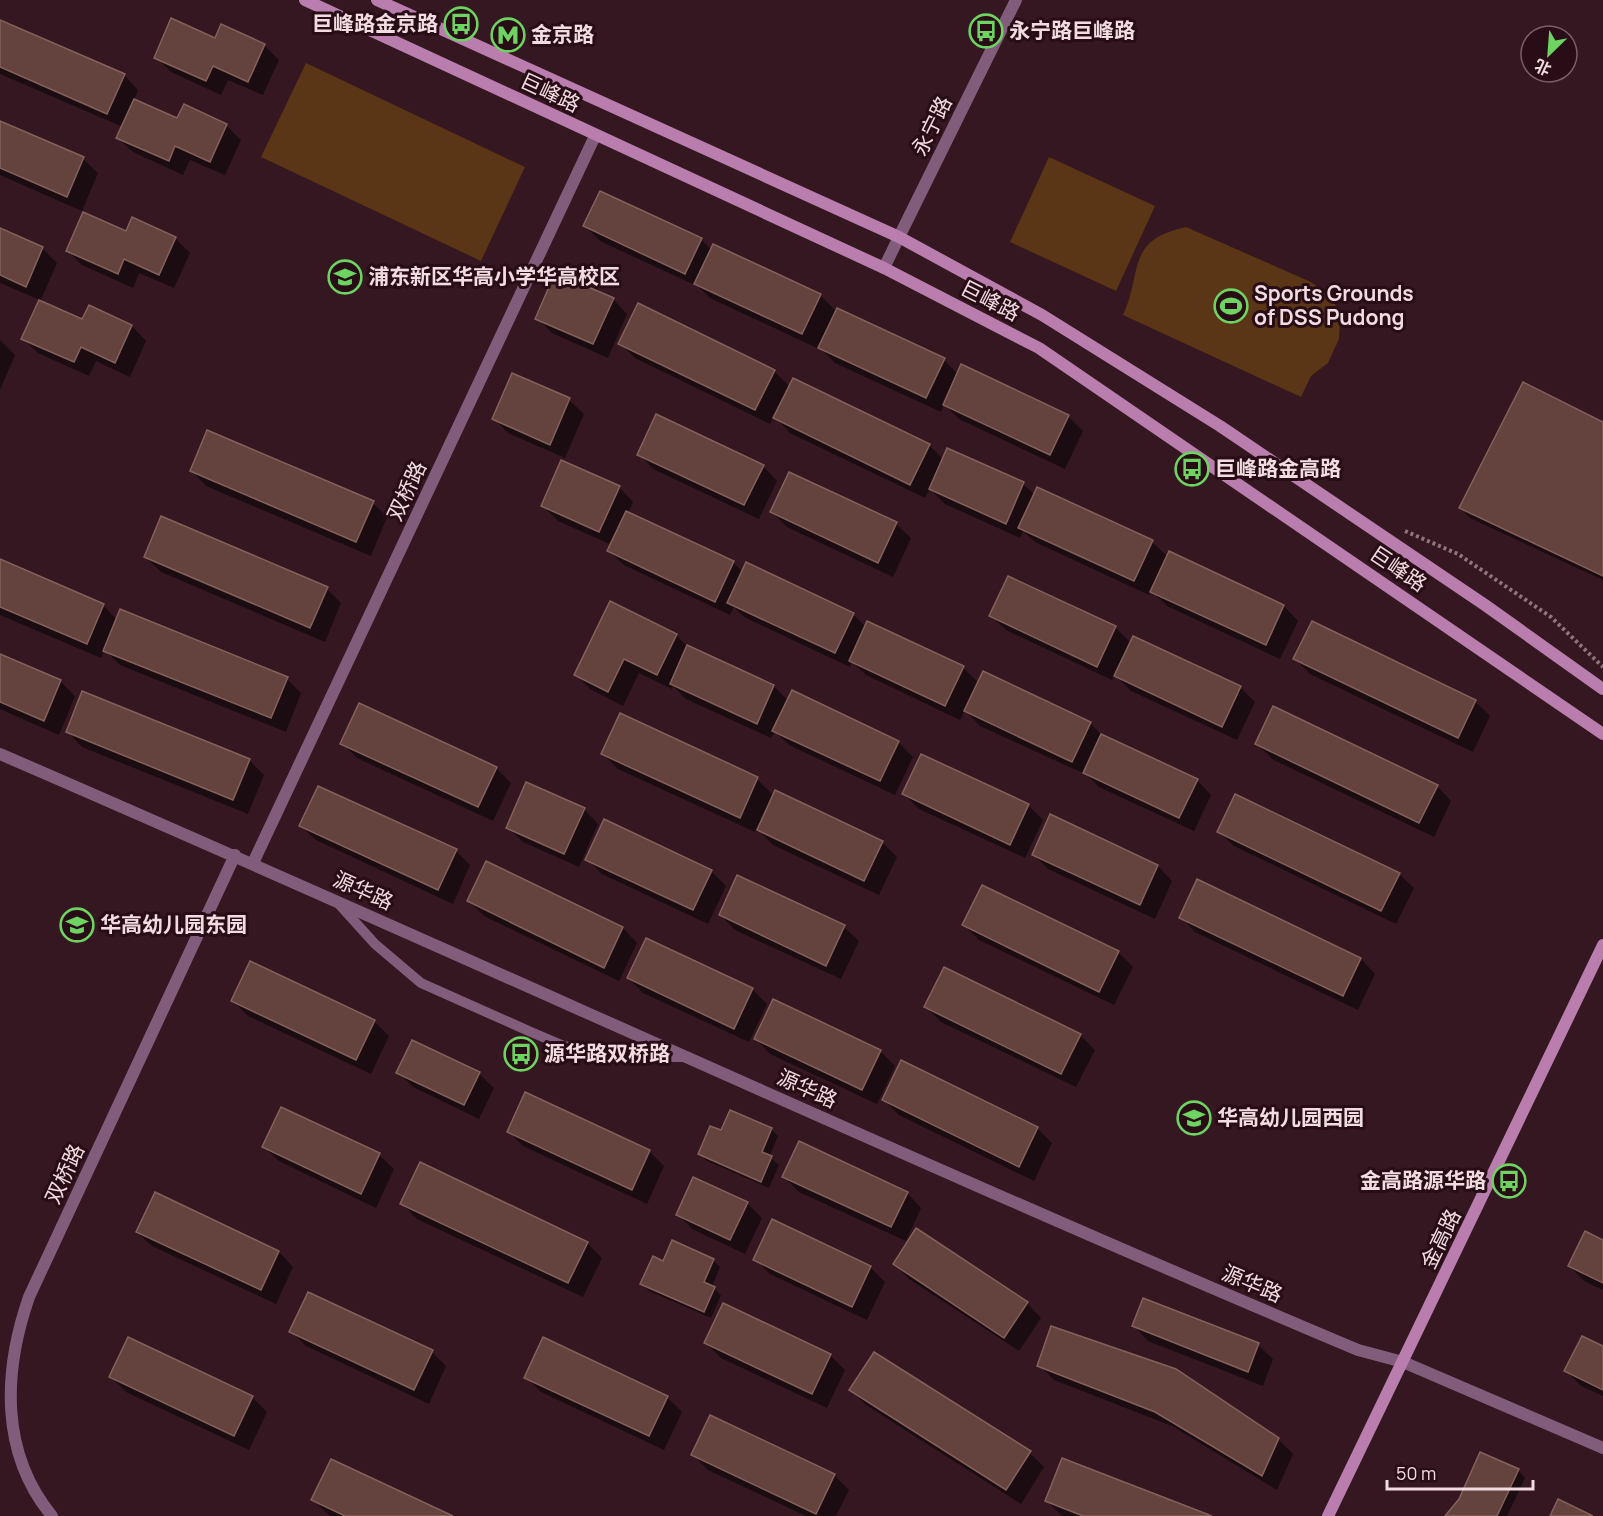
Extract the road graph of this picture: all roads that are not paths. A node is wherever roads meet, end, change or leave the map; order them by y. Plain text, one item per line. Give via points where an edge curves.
1 (305, 0) edge
2 (377, 0) edge
3 (1016, 0) edge
4 (595, 136) junction
5 (899, 237) junction
6 (884, 268) junction
7 (1603, 689) edge
8 (1603, 734) edge
9 (0, 754) edge
10 (235, 855) junction
11 (253, 863) junction
12 (335, 900) junction
13 (1603, 945) edge
14 (687, 1057) junction
15 (1403, 1362) junction
16 (1603, 1448) edge
17 (51, 1516) edge
18 (1328, 1516) edge

1 - 4 main road, 巨峰路
2 - 5 main road, 巨峰路
3 - 5 street, 永宁路
4 - 6 main road, 巨峰路
4 - 11 street, 双桥路
5 - 6 street, 永宁路
5 - 7 main road, 巨峰路 via 1042,315 1220,426
6 - 8 main road, 巨峰路 via 1039,348
9 - 10 street, 源华路
10 - 11 street, 源华路
10 - 17 street, 双桥路 via 29,1297 15,1339 8,1375 12,1448 26,1481
11 - 12 street, 源华路
12 - 14 street, 源华路
12 - 14 lane via 375,944 421,983 564,1046 626,1057
13 - 15 main road, 金高路
14 - 15 street, 源华路 via 1088,1236 1358,1350
15 - 16 street, 源华路
15 - 18 main road, 金高路

